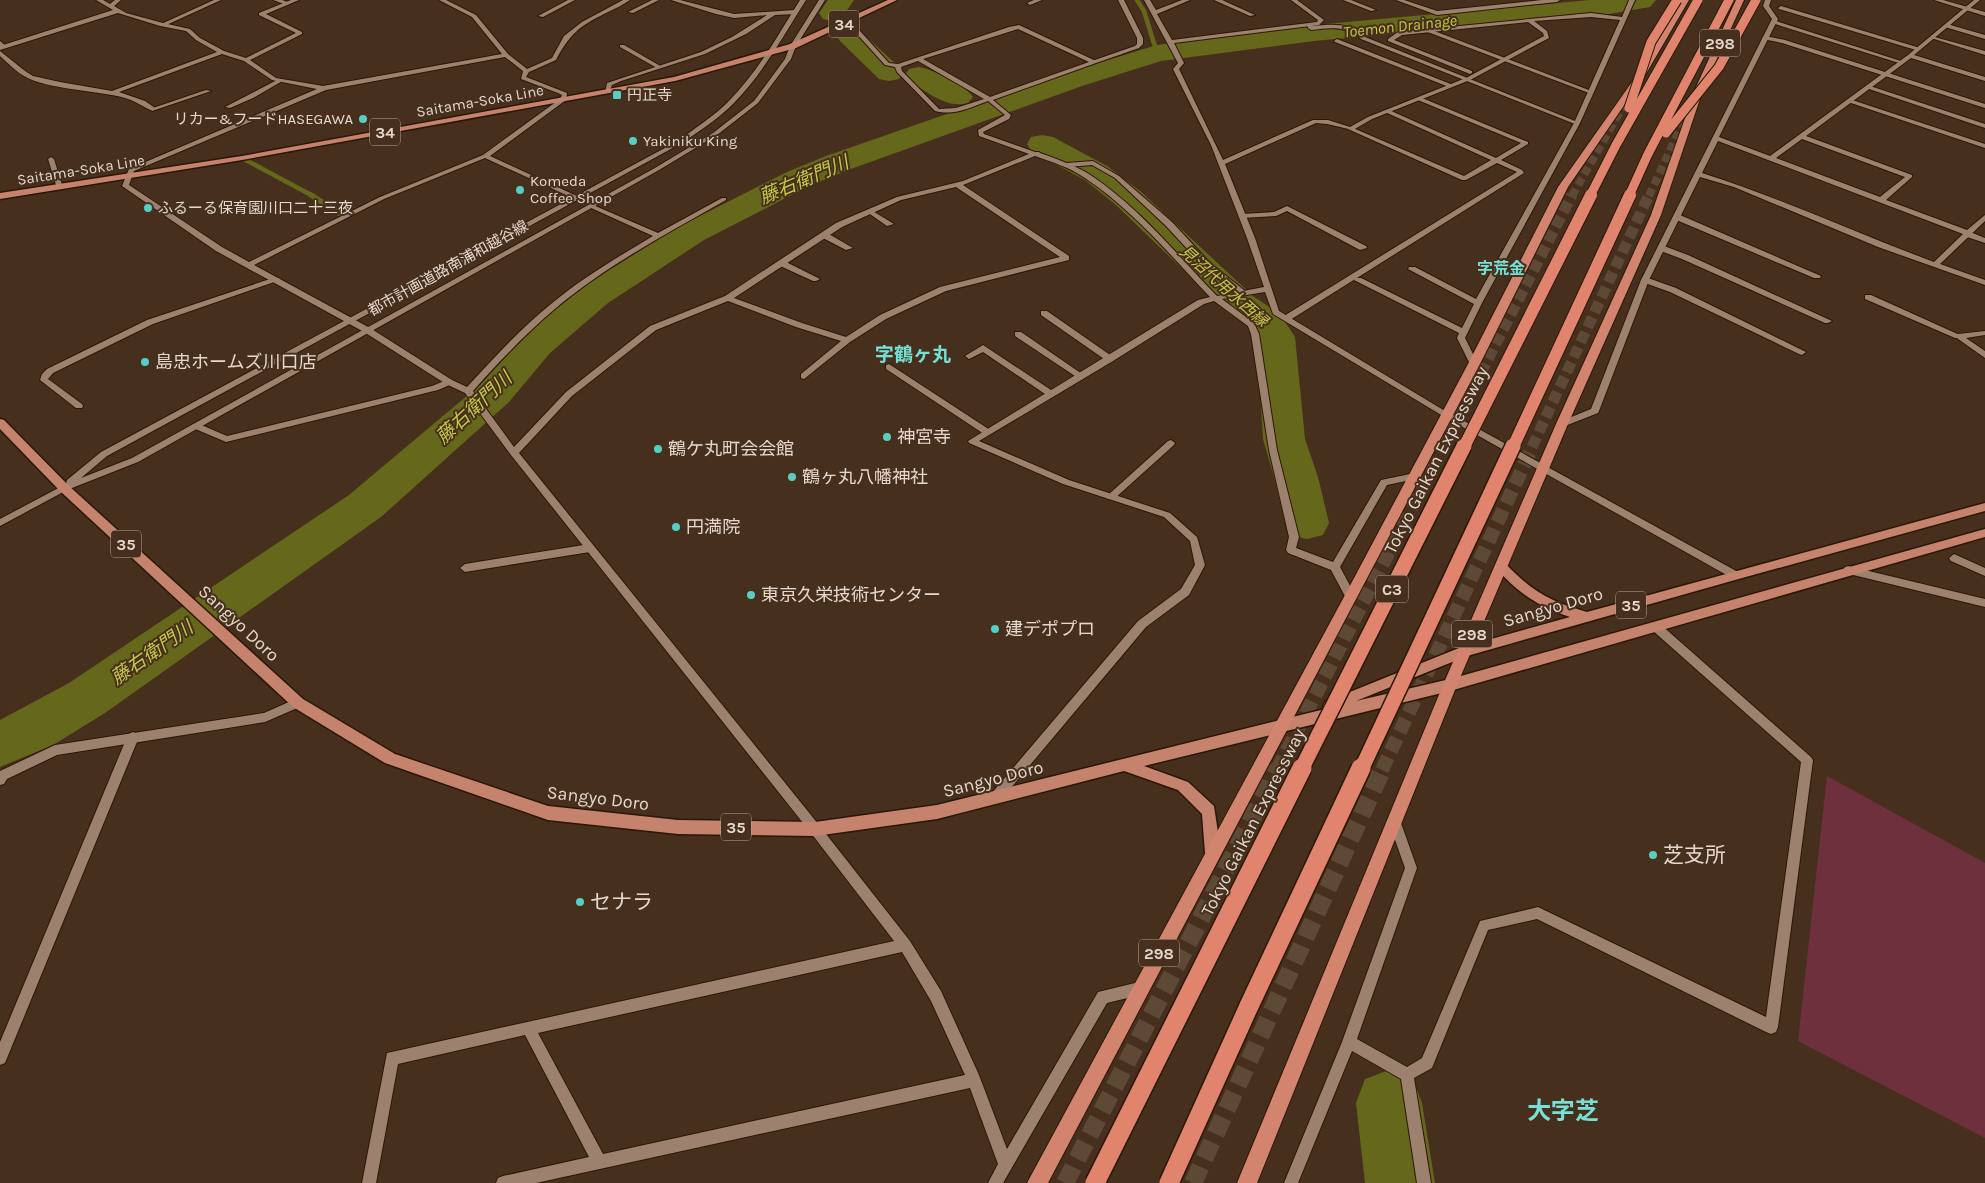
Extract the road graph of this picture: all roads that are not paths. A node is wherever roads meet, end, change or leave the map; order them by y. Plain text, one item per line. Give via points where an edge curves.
1 (99, 0) edge
2 (118, 0) edge
3 (218, 0) edge
4 (276, 0) edge
5 (296, 0) edge
6 (442, 0) edge
7 (572, 0) edge
8 (627, 0) edge
9 (656, 0) edge
10 (674, 0) edge
11 (803, 0) edge
12 (822, 0) edge
13 (894, 0) edge
14 (1039, 0) edge
15 (1121, 0) edge
16 (1147, 0) edge
17 (1187, 0) edge
18 (1217, 0) edge
19 (1294, 0) edge
20 (1346, 0) edge
21 (1399, 0) edge
22 (1557, 0) edge
23 (1632, 0) edge
24 (1677, 0) edge
25 (1685, 0) edge
26 (1698, 0) edge
27 (1729, 0) edge
28 (1740, 0) edge
29 (1756, 0) edge
30 (1768, 0) edge
31 (1937, 0) edge
32 (1977, 0) edge
33 (287, 3) junction
34 (1030, 3) dead end
35 (110, 6) junction
36 (1782, 8) dead end
37 (1966, 8) junction
38 (1373, 10) dead end
39 (117, 11) junction
40 (631, 12) dead end
41 (795, 12) junction
42 (1154, 13) junction
43 (773, 14) junction
44 (1985, 14) edge
45 (1252, 15) dead end
46 (541, 16) dead end
47 (1622, 19) junction
48 (1529, 20) junction
49 (848, 22) junction
50 (1774, 22) junction
51 (162, 25) junction
52 (1309, 25) junction
53 (1947, 26) junction
54 (1428, 30) junction
55 (1933, 37) junction
56 (1985, 37) edge
57 (1766, 38) junction
58 (1337, 40) dead end
59 (1170, 42) junction
60 (1, 46) edge
61 (622, 46) dead end
62 (793, 46) junction
63 (1918, 49) junction
64 (222, 52) junction
65 (0, 53) edge
66 (1985, 53) edge
67 (768, 54) junction
68 (506, 55) junction
69 (1910, 56) junction
70 (246, 60) junction
71 (920, 60) junction
72 (1506, 60) junction
73 (1094, 62) junction
74 (1901, 62) junction
75 (898, 66) junction
76 (659, 68) junction
77 (526, 71) junction
78 (1470, 72) dead end
79 (1885, 74) junction
80 (1985, 79) edge
81 (280, 80) junction
82 (1468, 80) junction
83 (1451, 86) junction
84 (1868, 87) junction
85 (324, 88) junction
86 (208, 91) dead end
87 (607, 92) junction
88 (1591, 92) junction
89 (110, 93) junction
90 (1420, 98) junction
91 (563, 100) junction
92 (991, 100) junction
93 (1850, 101) junction
94 (1985, 106) edge
95 (228, 107) dead end
96 (1387, 111) junction
97 (1577, 123) junction
98 (1985, 126) edge
99 (1351, 128) junction
100 (1801, 136) junction
101 (1716, 138) junction
102 (1616, 145) junction
103 (1985, 146) edge
104 (1037, 154) junction
105 (1648, 154) junction
106 (485, 156) junction
107 (51, 159) dead end
108 (1771, 159) junction
109 (1496, 160) junction
110 (1222, 163) junction
111 (1067, 165) junction
112 (1698, 174) junction
113 (129, 176) junction
114 (958, 185) junction
115 (60, 188) junction
116 (0, 196) edge
117 (576, 198) junction
118 (724, 199) dead end
119 (1881, 200) junction
120 (591, 206) junction
121 (869, 212) junction
122 (1242, 216) junction
123 (1677, 217) junction
124 (1985, 217) edge
125 (890, 224) dead end
126 (1968, 233) junction
127 (824, 235) junction
128 (658, 236) junction
129 (1985, 240) edge
130 (849, 248) dead end
131 (1362, 248) dead end
132 (1661, 248) junction
133 (781, 264) junction
134 (1936, 264) junction
135 (249, 265) junction
136 (1412, 269) dead end
137 (1817, 276) dead end
138 (276, 280) junction
139 (816, 280) dead end
140 (1358, 280) dead end
141 (1645, 280) junction
142 (1985, 283) edge
143 (1268, 289) junction
144 (1228, 295) junction
145 (1868, 297) dead end
146 (728, 298) junction
147 (1478, 303) junction
148 (1044, 313) dead end
149 (1286, 318) junction
150 (1828, 321) dead end
151 (352, 322) junction
152 (366, 330) junction
153 (1464, 332) junction
154 (1985, 333) edge
155 (1018, 334) dead end
156 (1958, 336) junction
157 (847, 340) junction
158 (1802, 352) dead end
159 (1985, 355) edge
160 (969, 356) dead end
161 (1110, 359) junction
162 (1474, 364) junction
163 (889, 367) dead end
164 (804, 376) dead end
165 (1081, 376) junction
166 (449, 382) junction
167 (468, 391) junction
168 (1051, 394) junction
169 (79, 406) dead end
170 (1446, 414) junction
171 (0, 424) edge
172 (1562, 424) junction
173 (196, 426) junction
174 (987, 432) junction
175 (1171, 443) dead end
176 (514, 453) junction
177 (1542, 469) junction
178 (1415, 476) junction
179 (64, 488) junction
180 (1112, 497) junction
181 (1985, 507) edge
182 (0, 523) edge
183 (1985, 533) edge
184 (590, 548) junction
185 (1954, 558) dead end
186 (1501, 566) junction
187 (1335, 567) junction
188 (465, 568) dead end
189 (1848, 570) junction
190 (1985, 572) edge
191 (1735, 575) junction
192 (1351, 597) junction
193 (1985, 603) edge
194 (1588, 617) junction
195 (1656, 627) junction
196 (1464, 652) junction
197 (1450, 685) junction
198 (298, 703) junction
199 (1284, 724) junction
200 (133, 738) junction
201 (1126, 765) junction
202 (0, 780) edge
203 (994, 798) junction
204 (1395, 823) junction
205 (815, 829) junction
206 (1213, 853) junction
207 (905, 945) junction
208 (1139, 989) junction
209 (528, 1028) junction
210 (1349, 1042) junction
211 (0, 1058) edge
212 (1407, 1075) junction
213 (974, 1080) junction
214 (600, 1162) junction
215 (1005, 1164) junction
216 (369, 1183) edge
217 (503, 1183) edge
218 (995, 1183) edge
219 (1037, 1183) edge
220 (1096, 1183) edge
221 (1170, 1183) edge
222 (1247, 1183) edge
223 (1291, 1183) edge
224 (1424, 1183) edge

1 - 35 street
2 - 35 street
3 - 51 street
4 - 33 street
5 - 33 street
6 - 68 street via 474,16
7 - 46 street
8 - 77 street via 574,27 559,46 554,59
9 - 40 street
10 - 43 street via 734,16
11 - 41 street, 都市計画道路南浦和越谷線
12 - 62 street, 都市計画道路南浦和越谷線
13 - 49 main road, Saitama-Soka Line / 34
14 - 34 street
15 - 73 street via 1140,44
16 - 42 street
17 - 42 street
18 - 45 street
19 - 52 street via 1321,20
20 - 38 street
21 - 22 street via 1437,13
23 - 47 street
24 - 102 highway, bridge via 1651,42
25 - 162 highway, 298 via 1643,72 1563,187
26 - 102 highway, Tokyo Gaikan Expressway / C3, bridge
27 - 105 highway, bridge
28 - 172 highway, 298 via 1700,87 1656,215
29 - 105 highway, bridge via 1720,67
30 - 50 street via 1766,6 1775,18
31 - 37 street
32 - 37 street
33 - 70 street via 261,14 300,33
35 - 39 street
36 - 63 street
37 - 44 street
37 - 53 street
39 - 51 street
39 - 60 street
41 - 43 street
41 - 67 street, 都市計画道路南浦和越谷線
42 - 59 street
43 - 76 street via 721,45
47 - 48 street via 1591,15
47 - 88 street
48 - 54 street
48 - 72 street via 1547,37
49 - 62 main road, Saitama-Soka Line / 34
49 - 75 street via 887,64
50 - 57 street
50 - 74 street
51 - 64 street via 188,30
52 - 59 street
52 - 82 street via 1312,28 1341,25 1358,32 1363,38
53 - 55 street
53 - 56 street
54 - 72 street
54 - 78 street via 1400,33 1390,40
55 - 63 street
55 - 66 street
57 - 79 street
57 - 101 street
58 - 83 street
59 - 110 street via 1181,63 1176,68
61 - 76 street
62 - 67 main road, Saitama-Soka Line / 34
62 - 120 street, 都市計画道路南浦和越谷線 via 788,59 756,102 714,134
63 - 69 street
64 - 70 street
64 - 89 street
65 - 89 street via 29,76
67 - 87 main road, Saitama-Soka Line / 34 via 675,79
67 - 117 street, 都市計画道路南浦和越谷線 via 738,96 717,116 678,143
68 - 77 street
68 - 85 street
69 - 74 street
69 - 80 street
70 - 81 street
71 - 73 street via 1019,27
71 - 75 street
71 - 92 street
72 - 82 street
72 - 88 street
73 - 92 street
74 - 79 street
75 - 92 street via 899,71 937,110 952,111
76 - 87 street via 608,84
77 - 91 street via 523,78 565,94
79 - 84 street
79 - 94 street
81 - 85 street
81 - 95 street via 251,98
82 - 83 street
82 - 97 street
83 - 90 street
84 - 93 street
84 - 98 street
85 - 113 street via 131,170
86 - 89 street via 153,109 132,97
87 - 91 main road, Saitama-Soka Line / 34
88 - 97 street
90 - 96 street
90 - 109 street via 1526,144
91 - 106 street
91 - 113 main road, Saitama-Soka Line / 34
92 - 104 street via 1008,115 980,131 982,136
93 - 100 street
93 - 103 street
96 - 99 street
96 - 109 street
97 - 147 street
99 - 109 street via 1464,179
99 - 110 street via 1315,121
100 - 108 street
100 - 119 street via 1910,176
101 - 108 street
101 - 112 street
102 - 220 highway, Tokyo Gaikan Expressway / C3, bridge
104 - 111 street
104 - 114 street
105 - 221 highway, bridge via 1596,271 1249,1006
106 - 117 street
106 - 135 street via 382,198
107 - 115 street
108 - 119 street
109 - 149 street via 1521,174
110 - 122 street
111 - 144 street via 1087,176 1132,212
111 - 144 street via 1093,163 1117,177 1169,224 1208,266
112 - 123 street
112 - 134 street
113 - 115 main road, Saitama-Soka Line / 34
113 - 135 street via 125,186
114 - 121 street via 899,198
114 - 157 street via 1066,258 943,289 883,317
115 - 116 main road, Saitama-Soka Line / 34
117 - 151 street, 都市計画道路南浦和越谷線
118 - 128 street
119 - 126 street
120 - 128 street
120 - 152 street, 都市計画道路南浦和越谷線
121 - 125 street
121 - 127 street
122 - 131 street via 1276,214 1287,208
122 - 143 street
123 - 132 street
123 - 137 street
124 - 126 street
126 - 129 street
126 - 134 street
127 - 130 street
127 - 133 street
128 - 167 street via 567,295 536,320
132 - 141 street
132 - 150 street
133 - 139 street
133 - 146 street
134 - 142 street
135 - 138 street
136 - 147 street
138 - 151 street
138 - 169 street via 150,322 44,376 44,380
140 - 153 street
141 - 158 street via 1673,290
141 - 172 street via 1595,411
143 - 144 street
143 - 149 street via 1276,312
144 - 161 street via 1201,302
144 - 187 street via 1255,334 1273,450 1294,537 1291,550
145 - 156 street
146 - 157 street
146 - 176 street via 653,328 569,394
147 - 153 street
148 - 161 street
149 - 170 street
151 - 152 street
151 - 179 street, 都市計画道路南浦和越谷線 via 104,454
152 - 166 street
152 - 173 street, 都市計画道路南浦和越谷線
153 - 162 street via 1461,338
154 - 156 street
155 - 165 street
156 - 159 street
157 - 164 street
160 - 168 street via 983,348
161 - 165 street
162 - 170 highway, 298
163 - 174 street
165 - 168 street
166 - 167 street
166 - 173 street via 226,439
167 - 176 street
168 - 174 street
170 - 177 street
170 - 178 highway, 298
171 - 179 main road, Sangyo Doro / 35
172 - 177 highway, 298
173 - 179 street, 都市計画道路南浦和越谷線 via 135,460
174 - 180 street via 972,441 1066,482
175 - 180 street
176 - 184 street
177 - 186 highway, 298
177 - 191 street
178 - 187 street via 1384,482
178 - 192 highway, 298
179 - 182 street, 都市計画道路南浦和越谷線
179 - 198 main road, Sangyo Doro / 35
180 - 203 street via 1167,515 1194,539 1200,565 1185,592 1142,624
181 - 191 main road, Sangyo Doro / 35
183 - 189 main road, Sangyo Doro / 35
184 - 188 street
184 - 205 street
185 - 190 street
186 - 194 main road via 1526,593 1542,602
186 - 196 highway, 298
187 - 192 street
189 - 193 street
189 - 195 main road, Sangyo Doro / 35
191 - 194 main road, Sangyo Doro / 35
192 - 199 highway, 298
194 - 196 main road, Sangyo Doro / 35
195 - 197 main road, Sangyo Doro / 35
195 - 212 street via 1807,760 1771,1027 1538,913 1484,925 1426,1063
196 - 197 highway, 298
196 - 199 main road, Sangyo Doro / 35
197 - 199 main road, Sangyo Doro / 35
197 - 204 highway, 298
198 - 200 street via 265,717
198 - 205 main road, Sangyo Doro / 35 via 390,759 548,813 678,827
199 - 201 main road, Sangyo Doro / 35
199 - 206 highway, 298
200 - 202 street via 56,750 3,775
200 - 211 street
201 - 203 main road, Sangyo Doro / 35
201 - 206 main road via 1183,786 1209,811
203 - 205 main road, Sangyo Doro / 35 via 937,812
204 - 210 street via 1411,868
204 - 222 highway, 298
205 - 207 street
206 - 208 highway, 298
207 - 209 street
207 - 213 street via 936,996
208 - 215 street via 1103,997
208 - 219 highway, 298
209 - 214 street
209 - 216 street via 392,1058
210 - 212 street
210 - 223 street
212 - 224 street
213 - 214 street
213 - 215 street
214 - 217 street
215 - 218 street

